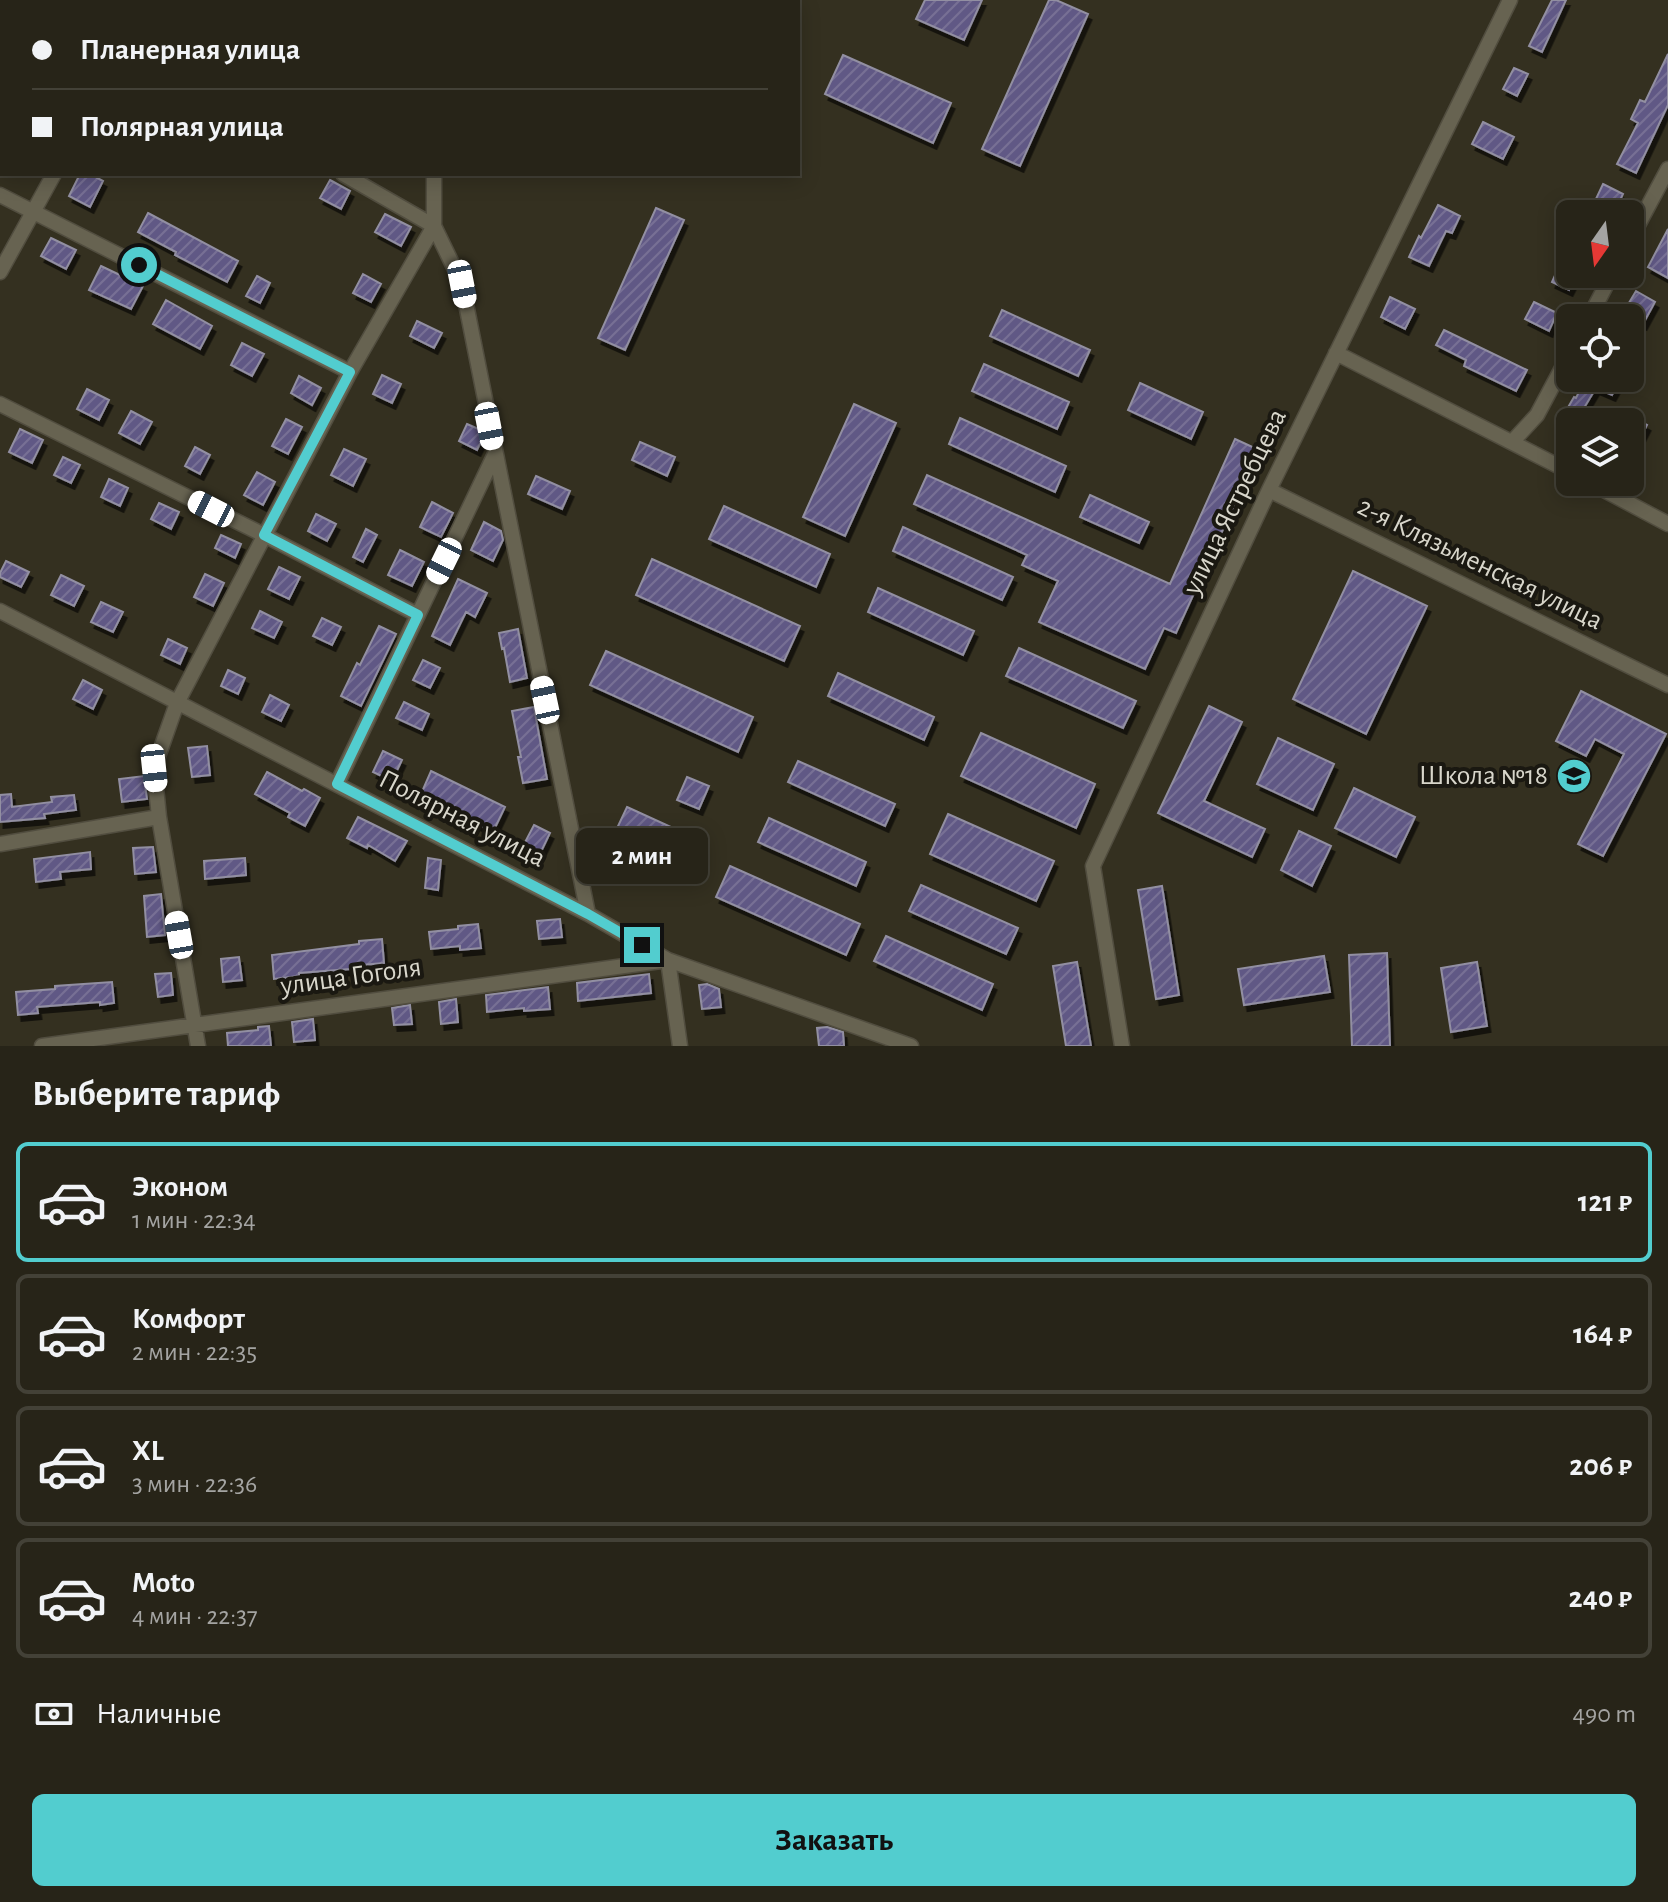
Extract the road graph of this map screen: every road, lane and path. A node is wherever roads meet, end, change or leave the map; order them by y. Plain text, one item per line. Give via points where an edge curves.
1 (1510, 0) edge
2 (1668, 169) edge
3 (53, 176) edge
4 (346, 176) edge
5 (434, 176) edge
6 (0, 195) edge
7 (34, 211) junction
8 (1644, 214) edge
9 (434, 226) junction
10 (0, 272) edge
11 (1336, 353) junction
12 (350, 372) junction
13 (1556, 379) edge
14 (0, 404) edge
15 (1513, 441) junction
16 (495, 454) junction
17 (1556, 464) edge
18 (1269, 490) junction
19 (1615, 496) edge
20 (1668, 524) edge
21 (264, 535) junction
22 (0, 611) edge
23 (418, 615) junction
24 (1668, 685) edge
25 (177, 703) junction
26 (337, 784) junction
27 (159, 817) junction
28 (0, 844) edge
29 (588, 914) junction
30 (668, 960) junction
31 (194, 1024) junction
32 (871, 1039) edge
33 (42, 1046) edge
34 (198, 1046) edge
35 (680, 1046) edge
36 (911, 1046) edge
37 (1122, 1046) edge

1 - 11 street, улица Ястребцева
2 - 8 street
3 - 7 street
4 - 9 street
5 - 9 street
6 - 7 street
7 - 10 street
7 - 12 street
9 - 12 street
9 - 16 street via 462,284
11 - 15 street
11 - 18 street, улица Ястребцева
12 - 21 street
13 - 15 street via 1537,415
14 - 21 street
15 - 17 street
16 - 23 street
16 - 29 street
18 - 24 street, 2-я Клязьменская улица
18 - 37 street, улица Ястребцева via 1093,866
19 - 20 street
21 - 23 street
21 - 25 street
22 - 25 street, Полярная улица
23 - 26 street
25 - 26 street, Полярная улица
25 - 27 street via 154,768
26 - 29 street, Полярная улица
27 - 28 street
27 - 31 street
29 - 30 street, Полярная улица
30 - 31 street, улица Гоголя
30 - 32 street, Полярная улица
30 - 35 street
31 - 33 street, улица Гоголя
31 - 34 street
32 - 36 street, Полярная улица

